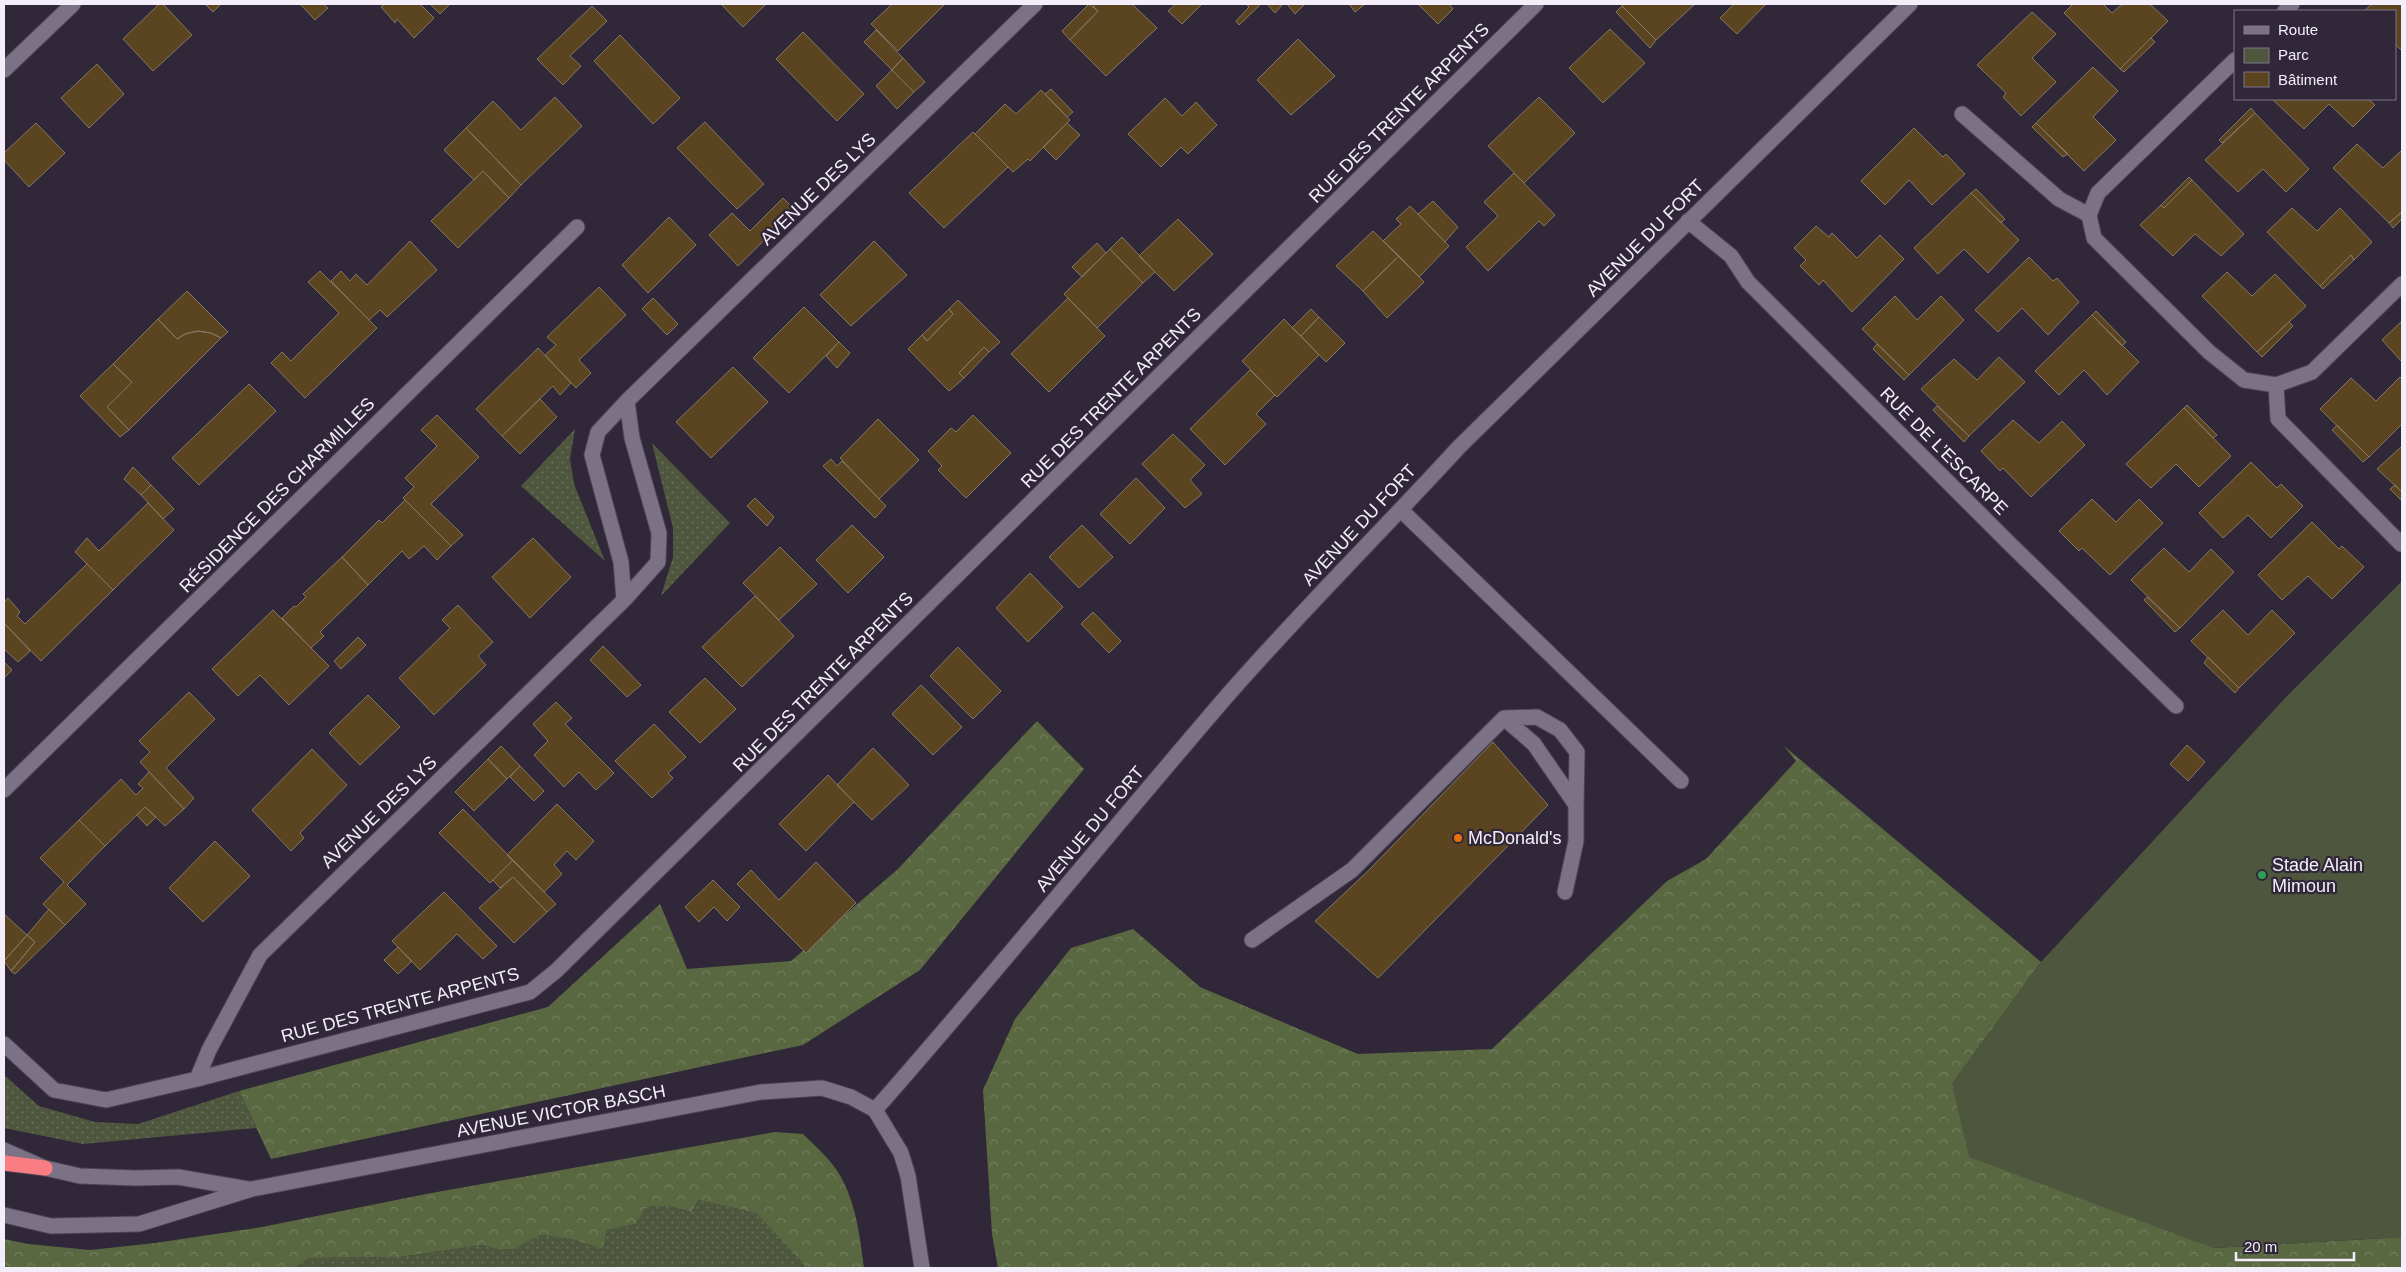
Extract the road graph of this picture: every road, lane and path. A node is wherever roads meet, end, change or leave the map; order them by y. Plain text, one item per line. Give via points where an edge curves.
1 (73, 4) edge
2 (1034, 4) edge
3 (1536, 4) edge
4 (1910, 4) edge
5 (2234, 61) edge
6 (4, 70) edge
7 (1962, 114) dead end
8 (2089, 215) junction
9 (1688, 221) junction
10 (577, 226) dead end
11 (2402, 284) edge
12 (2276, 385) junction
13 (627, 401) junction
14 (1401, 510) junction
15 (2401, 544) dead end
16 (624, 600) junction
17 (2176, 706) dead end
18 (1504, 718) junction
19 (1681, 781) dead end
20 (4, 790) edge
21 (1576, 805) junction
22 (1565, 892) dead end
23 (1252, 940) dead end
24 (4, 1044) edge
25 (197, 1079) junction
26 (875, 1110) junction
27 (4, 1150) edge
28 (4, 1163) edge
29 (45, 1168) junction
30 (252, 1189) junction
31 (4, 1215) edge
32 (922, 1268) edge

1 - 6 street
2 - 13 street, AVENUE DES LYS
3 - 25 street, RUE DES TRENTE ARPENTS via 556,971 530,992
4 - 9 street, AVENUE DU FORT
5 - 8 street via 2098,193
7 - 8 street via 2059,199
8 - 12 street via 2094,238 2209,352 2244,380
9 - 14 street, AVENUE DU FORT via 1459,447
9 - 17 street, RUE DE L’ESCARPE via 1731,256 1748,282
10 - 20 street, RÉSIDENCE DES CHARMILLES
11 - 12 street via 2312,372
12 - 15 street via 2278,419
13 - 16 street, AVENUE DES LYS via 598,432 592,455 621,562
13 - 16 street, AVENUE DES LYS via 632,438 659,533 658,562
14 - 19 street
14 - 26 street, AVENUE DU FORT via 1372,537 1227,696
16 - 25 street, AVENUE DES LYS via 260,954
18 - 21 street via 1534,744
18 - 21 street via 1537,716 1560,730 1577,752
18 - 23 street via 1352,870
21 - 22 street via 1576,841
24 - 25 street, RUE DES TRENTE ARPENTS via 54,1090 106,1100
26 - 30 street, AVENUE VICTOR BASCH via 822,1088 761,1092
26 - 32 street via 901,1153
27 - 29 street, AVENUE VICTOR BASCH
28 - 29 highway
29 - 30 street, AVENUE VICTOR BASCH via 80,1176 178,1177
30 - 31 street, AVENUE VICTOR BASCH via 139,1224 51,1226

